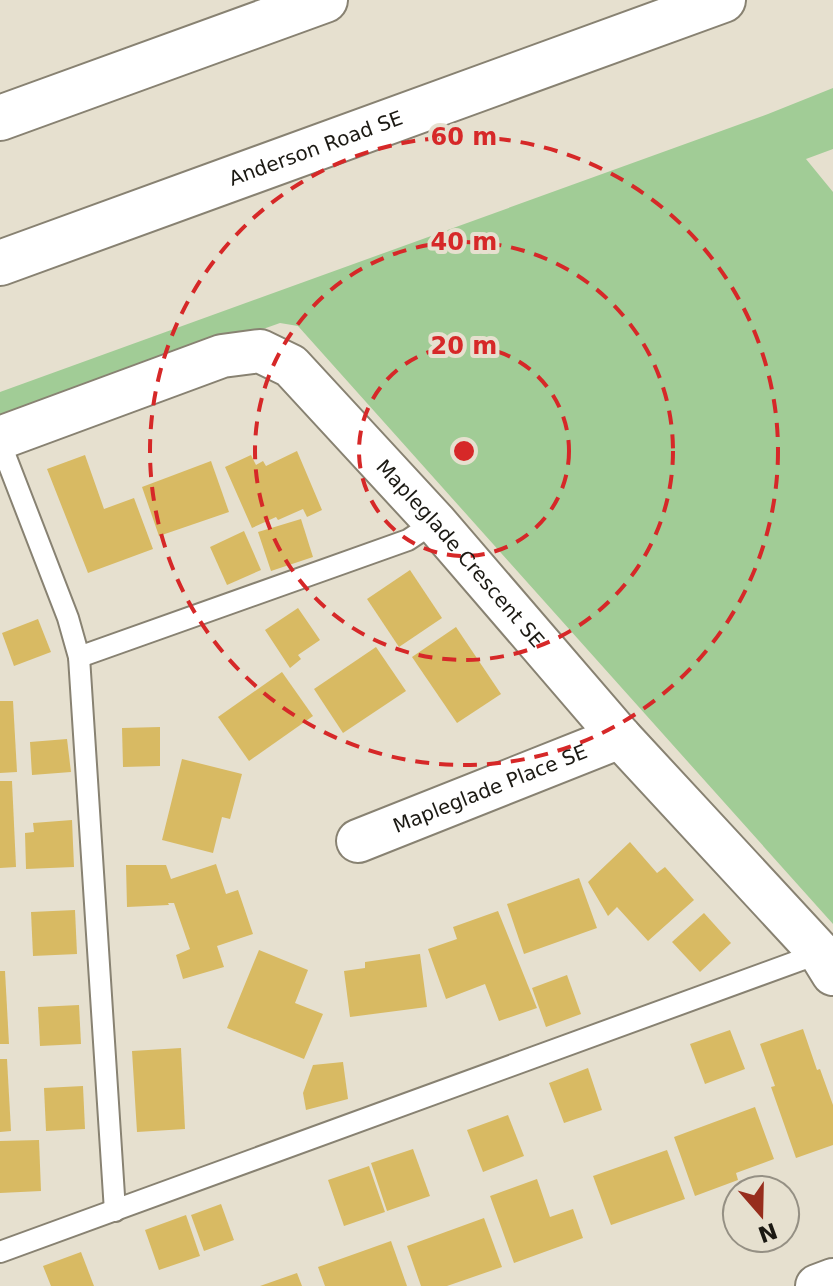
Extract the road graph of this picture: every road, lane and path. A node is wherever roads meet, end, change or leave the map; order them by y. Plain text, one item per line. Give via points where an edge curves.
1 (325, 0) edge
2 (723, 0) edge
3 (0, 118) edge
4 (0, 263) edge
5 (0, 440) edge
6 (435, 522) junction
7 (79, 657) junction
8 (620, 737) junction
9 (358, 841) dead end
10 (826, 964) edge
11 (115, 1211) junction
12 (0, 1252) edge
13 (833, 1280) edge
14 (817, 1286) edge

1 - 3 main road
2 - 4 main road, Anderson Road SE
5 - 6 street, Mapleglade Crescent SE via 222,356 260,351 291,366
5 - 7 lane
6 - 7 lane via 408,540
6 - 8 street, Mapleglade Crescent SE
7 - 11 lane
8 - 9 street, Mapleglade Place SE
8 - 10 street, Mapleglade Crescent SE
10 - 11 lane
11 - 12 lane
13 - 14 street

